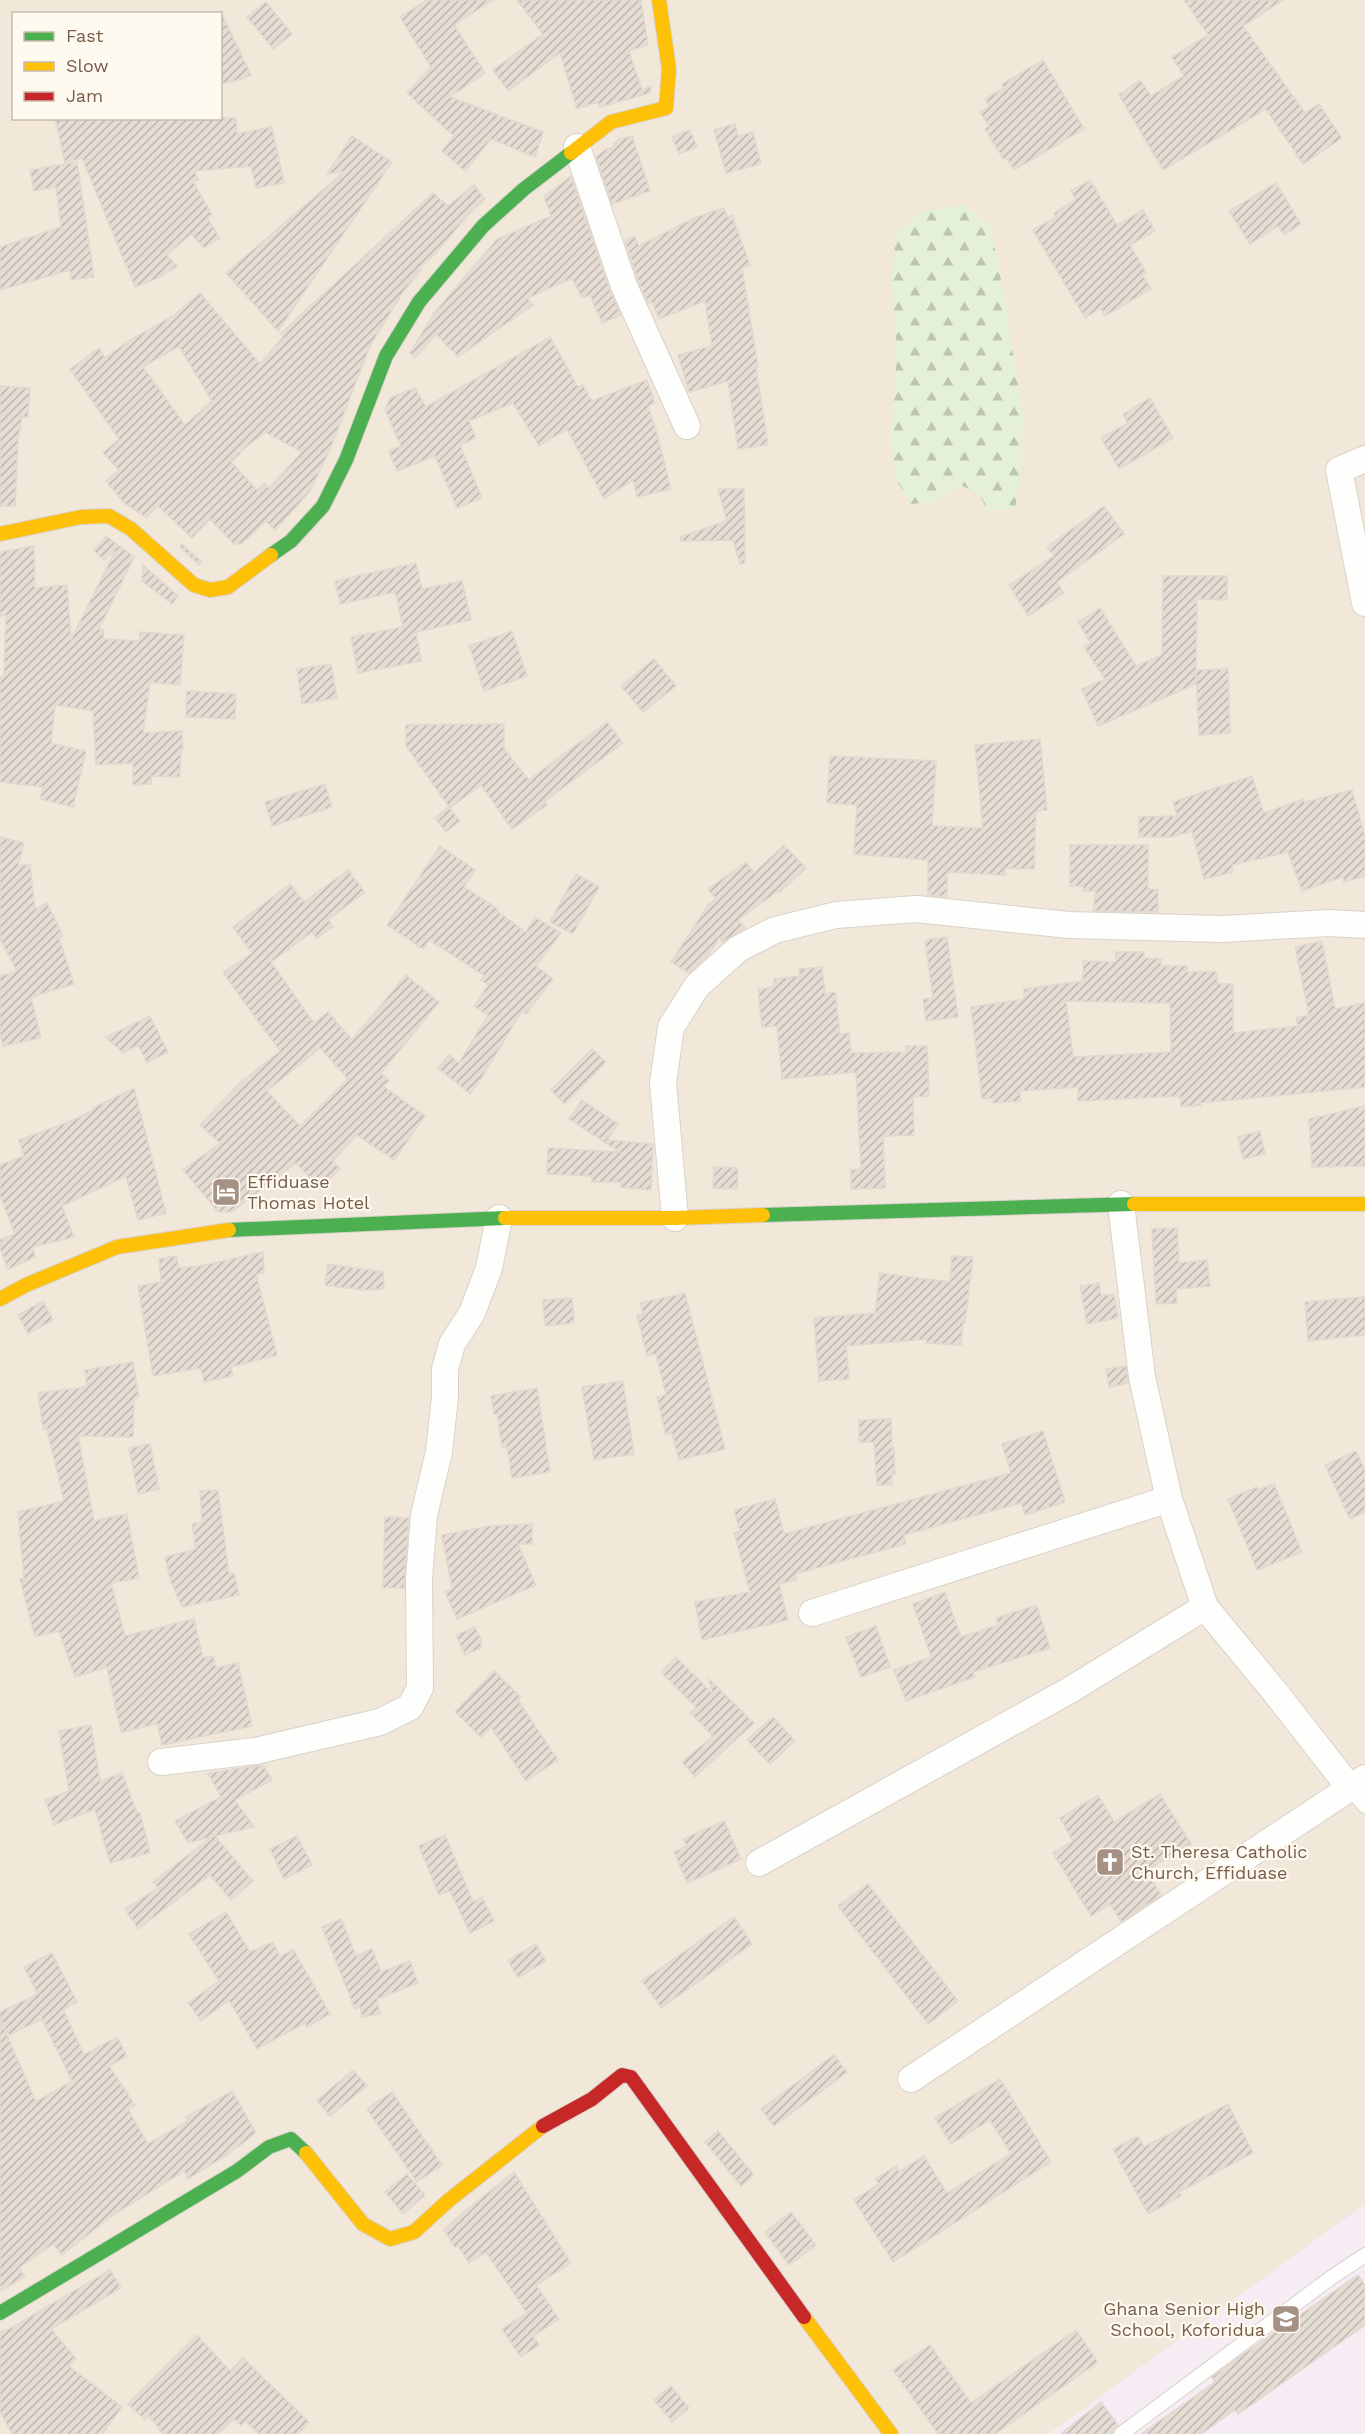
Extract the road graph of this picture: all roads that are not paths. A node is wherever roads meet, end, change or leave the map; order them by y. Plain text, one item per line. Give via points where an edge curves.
1 (659, 0) edge
2 (577, 147) junction
3 (687, 426) dead end
4 (1365, 459) edge
5 (0, 534) edge
6 (1365, 603) edge
7 (1365, 925) edge
8 (1122, 1204) junction
9 (1365, 1204) edge
10 (499, 1218) junction
11 (675, 1218) junction
12 (0, 1299) edge
13 (1169, 1499) junction
14 (1205, 1607) junction
15 (812, 1614) dead end
16 (161, 1762) dead end
17 (1360, 1791) edge
18 (759, 1863) dead end
19 (911, 2079) dead end
20 (1365, 2255) edge
21 (0, 2313) edge
22 (891, 2434) edge
23 (1121, 2434) edge

1 - 2 street via 667,48 670,96 666,108 611,122
2 - 3 street via 624,286
2 - 5 street via 483,226 419,302 386,357 346,460 323,506 291,541 228,587 210,590 194,585 109,516 81,517
4 - 6 street via 1339,470
7 - 11 street via 1222,929 1069,925 916,909 836,915 775,930 738,949 698,986 670,1027 663,1083
8 - 9 street
8 - 11 street
8 - 13 street via 1142,1377
10 - 11 street
10 - 12 street via 218,1231 117,1247
10 - 16 street via 484,1280 472,1313 452,1344 445,1369 439,1452 423,1515 420,1688 410,1707 380,1722 255,1752
13 - 14 street
13 - 15 street
14 - 17 street
14 - 18 street via 1070,1690
17 - 19 street
20 - 23 lane
21 - 22 street via 245,2166 278,2139 291,2139 303,2149 363,2224 374,2232 390,2239 414,2232 448,2200 551,2120 592,2099 622,2075 631,2077

